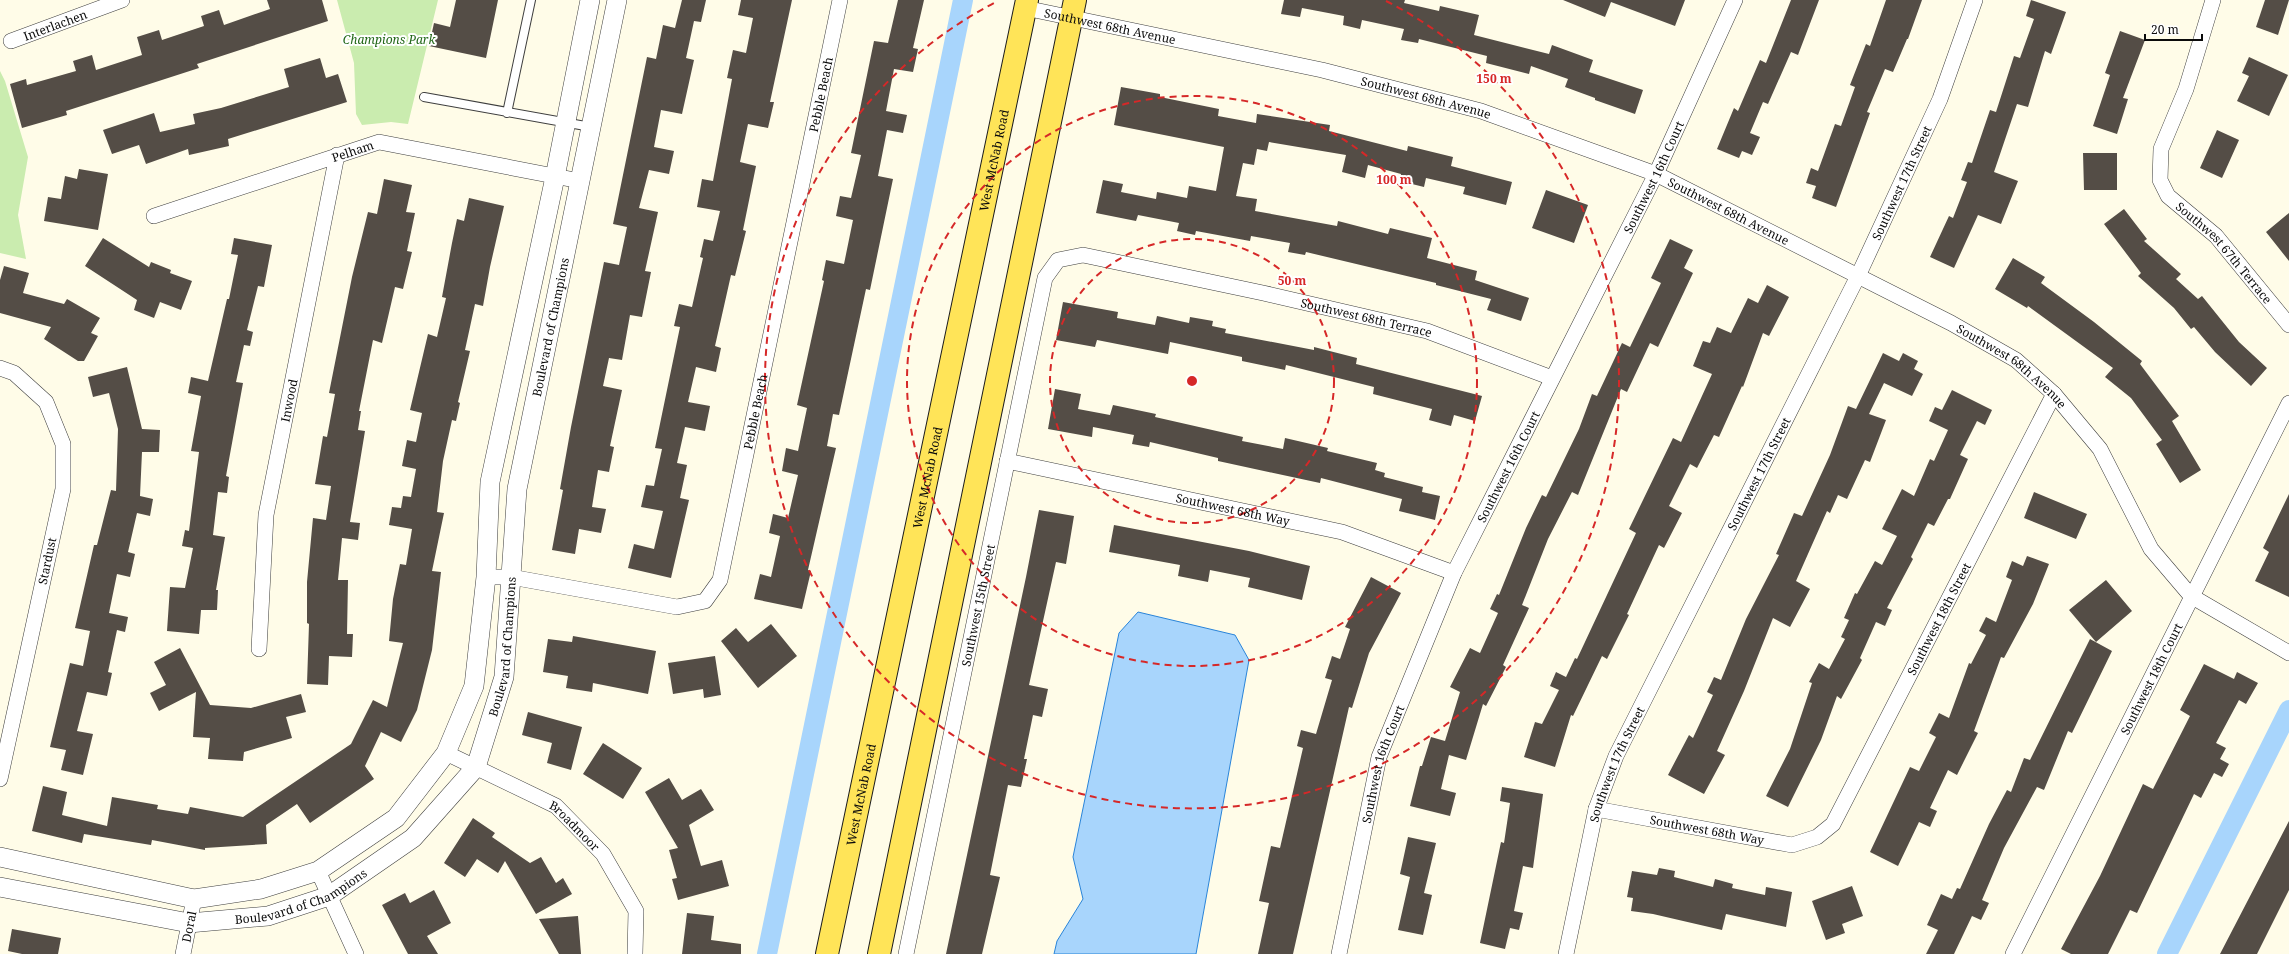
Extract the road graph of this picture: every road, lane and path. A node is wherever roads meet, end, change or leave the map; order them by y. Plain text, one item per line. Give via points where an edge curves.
1 (122, 0) edge
2 (531, 0) edge
3 (590, 0) edge
4 (617, 0) edge
5 (840, 0) edge
6 (1735, 0) edge
7 (1975, 0) edge
8 (2214, 0) edge
9 (1026, 4) edge
10 (1073, 10) edge
11 (11, 40) dead end
12 (424, 97) dead end
13 (507, 113) junction
14 (565, 123) junction
15 (592, 127) junction
16 (337, 155) junction
17 (1656, 174) junction
18 (555, 177) junction
19 (580, 181) junction
20 (154, 216) dead end
21 (1058, 260) joint
22 (1858, 276) junction
23 (2289, 325) edge
24 (0, 368) edge
25 (1552, 378) junction
26 (2054, 394) junction
27 (2289, 403) edge
28 (1007, 462) junction
29 (1454, 573) junction
30 (511, 576) junction
31 (486, 577) junction
32 (2191, 596) junction
33 (260, 649) dead end
34 (2289, 653) edge
35 (446, 753) junction
36 (476, 767) junction
37 (0, 779) edge
38 (1596, 809) junction
39 (1817, 837) joint
40 (0, 857) edge
41 (318, 871) junction
42 (0, 886) edge
43 (329, 896) junction
44 (194, 899) junction
45 (189, 923) junction
46 (183, 954) edge
47 (356, 954) edge
48 (635, 954) edge
49 (827, 954) edge
50 (879, 954) edge
51 (906, 954) edge
52 (1339, 954) edge
53 (1566, 954) edge
54 (2013, 954) edge

1 - 11 street, Interlachen
2 - 13 lane
3 - 14 street, Boulevard of Champions
4 - 15 street, Boulevard of Champions
5 - 30 street, Pebble Beach via 720,580 705,600 677,607
6 - 17 street, Southwest 16th Court
7 - 22 street, Southwest 17th Street via 1940,99
8 - 23 street, Southwest 67th Terrace via 2186,89 2162,149 2160,180 2168,196 2216,236
9 - 10 street, Southwest 68th Avenue
9 - 49 main road, West McNab Road
10 - 17 street, Southwest 68th Avenue via 1481,111
10 - 50 main road
12 - 13 lane
13 - 14 lane
14 - 15 lane
14 - 18 street, Boulevard of Champions
15 - 19 street, Boulevard of Champions
16 - 18 street, Pelham via 379,142
16 - 20 street, Pelham
16 - 33 street, Inwood via 266,515
17 - 22 street, Southwest 68th Avenue
17 - 25 street, Southwest 16th Court
18 - 19 street, Pelham
18 - 31 street, Boulevard of Champions via 490,482
19 - 30 street, Boulevard of Champions via 517,489
21 - 25 street, Southwest 68th Terrace via 1083,255 1427,331
21 - 28 street, Southwest 15th Street via 1045,278
22 - 26 street, Southwest 68th Avenue via 1951,323 2016,360
22 - 38 street, Southwest 17th Street via 1616,756
24 - 37 street, Stardust via 14,373 46,402 63,444 63,489
25 - 29 street, Southwest 16th Court
26 - 32 street, Southwest 68th Avenue via 2100,449 2151,549
26 - 39 street, Southwest 18th Street via 1833,824
27 - 32 street, Southwest 18th Court
28 - 29 street, Southwest 68th Way via 1342,532
28 - 51 street, Southwest 15th Street
29 - 52 street, Southwest 16th Court via 1379,757
30 - 31 street, Pebble Beach
30 - 36 street, Boulevard of Champions via 504,677
31 - 35 street, Boulevard of Champions via 474,686
32 - 34 street, Southwest 68th Avenue
32 - 54 street, Southwest 18th Court
35 - 36 street, Broadmoor
35 - 41 street, Boulevard of Champions via 396,818
36 - 43 street, Boulevard of Champions via 413,838
36 - 48 street, Broadmoor via 556,806 603,854 636,911
38 - 39 street, Southwest 68th Way via 1792,845
38 - 53 street, Southwest 17th Street
40 - 44 street, Boulevard of Champions
41 - 43 street
41 - 44 street, Boulevard of Champions via 262,889
42 - 45 street, Boulevard of Champions
43 - 45 street, Boulevard of Champions via 268,916
43 - 47 street
44 - 45 street, Doral
45 - 46 street, Doral

